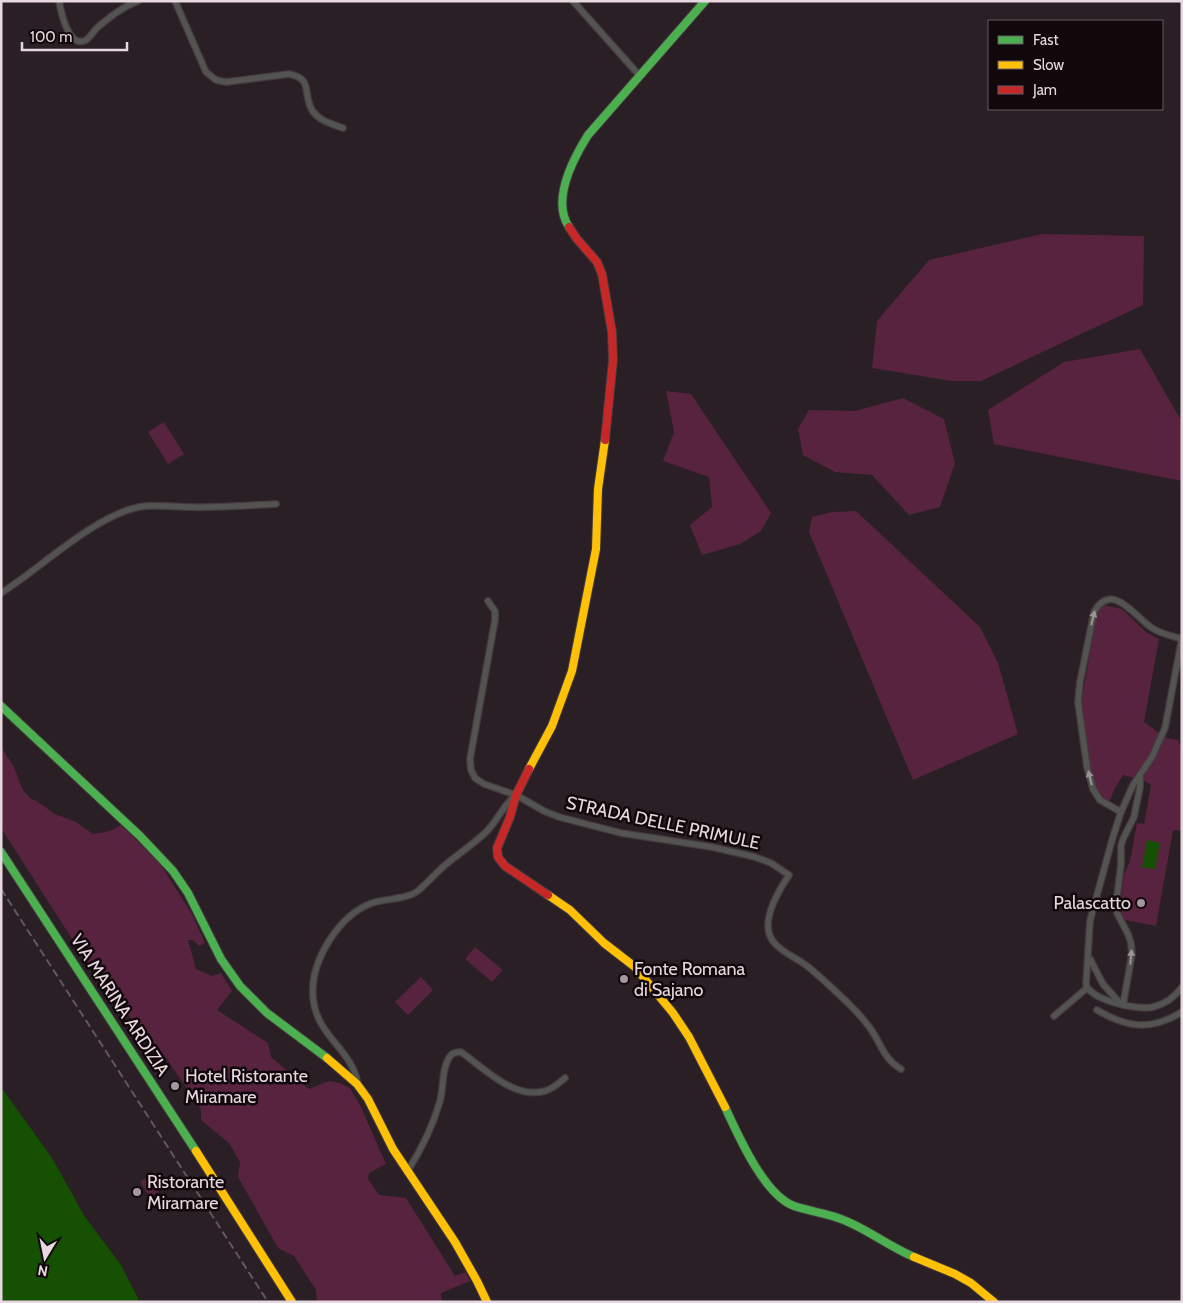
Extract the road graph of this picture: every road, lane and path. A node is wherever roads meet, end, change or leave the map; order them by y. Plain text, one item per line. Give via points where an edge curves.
1 (59, 1) edge
2 (138, 1) edge
3 (175, 1) edge
4 (573, 1) edge
5 (705, 1) edge
6 (640, 74) junction
7 (343, 128) dead end
8 (276, 504) dead end
9 (1, 593) edge
10 (488, 601) dead end
11 (1182, 639) edge
12 (1, 706) edge
13 (1140, 774) junction
14 (516, 795) junction
15 (1121, 812) junction
16 (1, 852) edge
17 (1088, 956) junction
18 (1182, 987) edge
19 (1087, 988) junction
20 (1123, 1005) junction
21 (1096, 1010) dead end
22 (1182, 1012) edge
23 (1054, 1016) dead end
24 (901, 1069) dead end
25 (565, 1078) dead end
26 (358, 1086) junction
27 (407, 1172) junction
28 (292, 1302) edge
29 (487, 1302) edge
30 (994, 1302) edge

1 - 2 street via 71,36 82,42 112,15
3 - 7 street via 206,72 216,80 226,82 297,75 305,83 309,102 317,116
4 - 6 street
5 - 6 street
6 - 14 street via 576,154 562,198 565,221 597,262 602,274 612,332 609,413 598,489 596,549 572,671 552,726
8 - 9 street via 138,507 92,528
10 - 14 street via 495,611 495,620 470,759 471,770 475,778 484,784
11 - 13 street via 1165,728 1156,750
15 -> 11 street via 1100,800 1092,789 1078,702 1094,612 1105,600 1121,602 1154,629
12 - 26 street via 164,859 185,886 226,968 240,986
13 - 15 street
20 -> 13 street via 1132,954 1116,904 1122,839 1134,817
14 - 24 street, STRADA DELLE PRIMULE via 559,817 621,833 754,856 789,875 780,889 770,918 771,938 863,1018 887,1058
14 - 26 street via 506,803 485,833 417,891 360,909 347,918 330,939 314,978 312,996 317,1018 351,1063
14 - 30 street via 497,848 498,857 505,866 570,910 635,967 673,1013 708,1072 745,1148 774,1193 794,1206 846,1221 895,1249 955,1274
15 - 17 street via 1090,921
16 - 28 street, VIA MARINA ARDIZIA via 158,1090
17 - 19 street
17 - 20 street via 1103,984
18 - 20 street via 1172,998 1152,1007
19 - 20 street
19 - 23 street
21 - 22 street via 1119,1022 1143,1026 1163,1022
25 - 27 street via 554,1088 544,1091 521,1091 461,1052 455,1052 445,1070 436,1113
26 - 27 street
27 - 29 street via 466,1258

